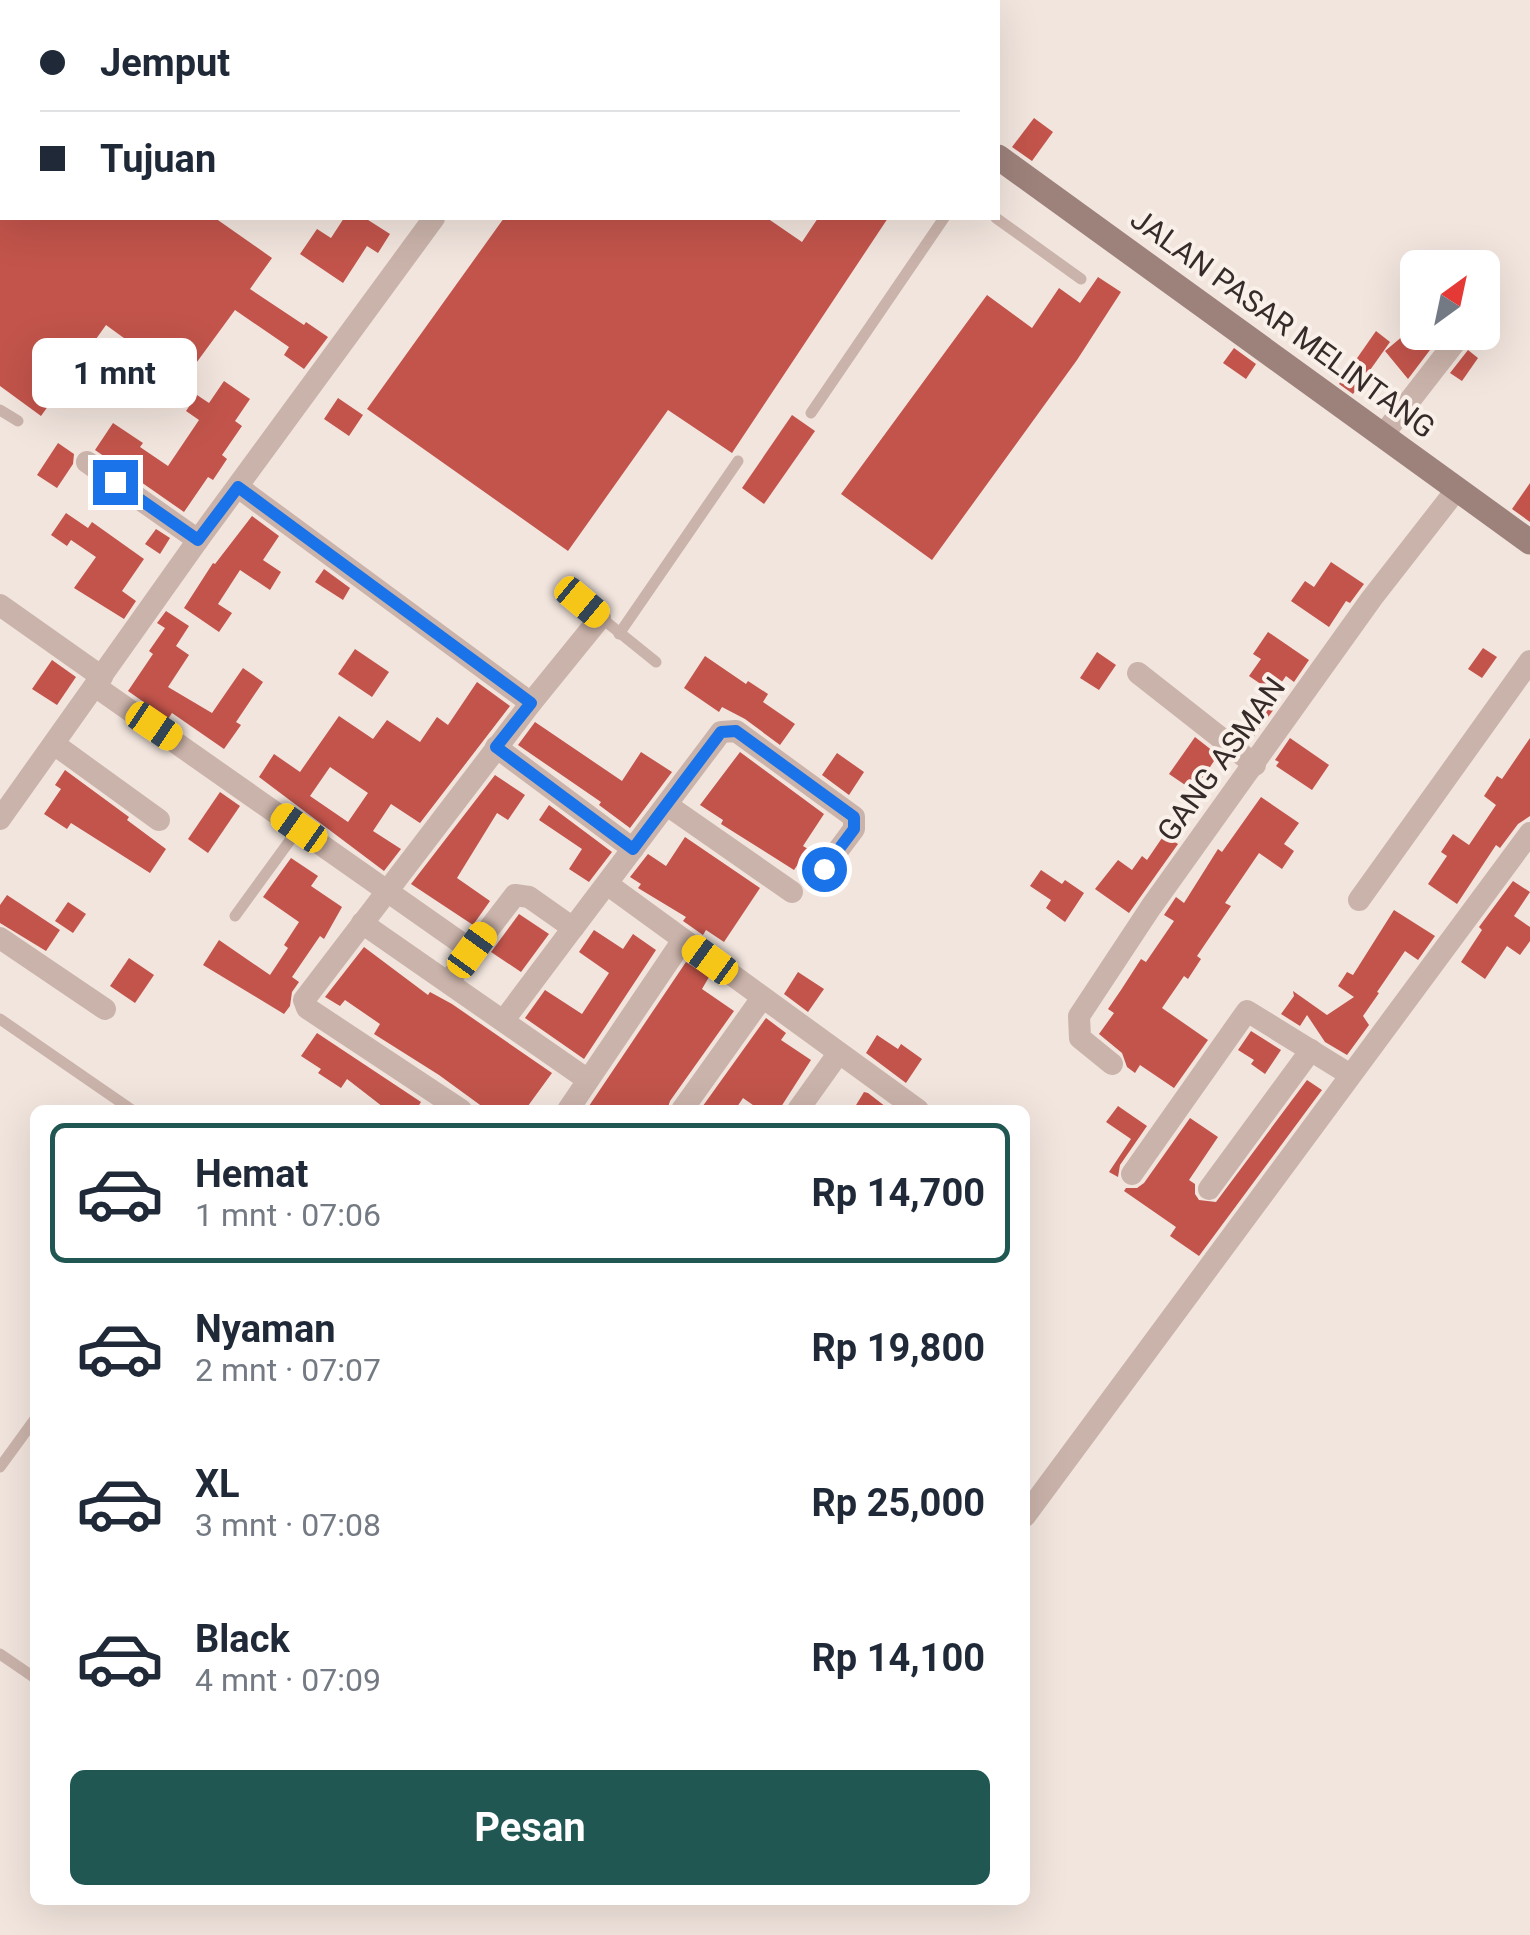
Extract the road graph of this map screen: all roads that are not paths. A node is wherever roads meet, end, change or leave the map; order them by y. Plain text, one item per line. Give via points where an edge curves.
1 (1000, 158) edge
2 (433, 220) edge
3 (943, 220) edge
4 (999, 220) edge
5 (1081, 279) dead end
6 (1449, 350) edge
7 (0, 410) edge
8 (811, 413) dead end
9 (18, 421) dead end
10 (1383, 435) junction
11 (738, 460) dead end
12 (87, 462) dead end
13 (238, 487) junction
14 (1458, 489) junction
15 (198, 540) junction
16 (1530, 542) edge
17 (564, 587) dead end
18 (0, 605) edge
19 (600, 618) junction
20 (620, 634) junction
21 (1530, 661) edge
22 (656, 662) dead end
23 (1138, 673) dead end
24 (99, 682) junction
25 (531, 703) junction
26 (54, 744) junction
27 (496, 747) junction
28 (1255, 764) junction
29 (667, 805) junction
30 (0, 820) edge
31 (159, 820) dead end
32 (299, 828) junction
33 (1530, 833) edge
34 (633, 849) junction
35 (824, 869) dead end
36 (606, 884) junction
37 (387, 892) junction
38 (792, 892) dead end
39 (1359, 900) dead end
40 (235, 916) dead end
41 (362, 923) junction
42 (572, 928) junction
43 (0, 938) edge
44 (683, 940) junction
45 (472, 950) junction
46 (448, 982) junction
47 (762, 998) junction
48 (106, 1009) dead end
49 (0, 1018) edge
50 (504, 1020) junction
51 (1311, 1050) junction
52 (838, 1054) junction
53 (1112, 1064) dead end
54 (1350, 1074) junction
55 (588, 1080) junction
56 (125, 1105) edge
57 (454, 1105) edge
58 (574, 1105) edge
59 (686, 1105) edge
60 (802, 1105) edge
61 (911, 1105) edge
62 (1132, 1174) dead end
63 (1209, 1188) dead end
64 (30, 1426) edge
65 (0, 1467) edge
66 (1030, 1509) edge
67 (0, 1654) edge
68 (30, 1675) edge

1 - 10 street, JALAN PASAR MELINTANG
2 - 13 street
3 - 8 lane
4 - 5 lane
6 - 10 street
7 - 9 lane
10 - 14 street, JALAN PASAR MELINTANG
11 - 20 lane
12 - 15 street
13 - 15 street
13 - 25 street
14 - 16 street, JALAN PASAR MELINTANG
14 - 28 street, GANG ASMAN
15 - 24 street
17 - 19 lane
18 - 24 street
19 - 20 lane
19 - 25 street
20 - 22 lane
21 - 39 street
23 - 28 street
24 - 26 street
24 - 32 street
25 - 27 street
26 - 30 street
26 - 31 street
27 - 34 street
27 - 37 street
28 - 53 street, GANG ASMAN via 1079,1016 1078,1036
29 - 34 street
29 - 35 street via 721,732 736,731 854,817 854,829
29 - 38 street
32 - 37 street
32 - 40 lane
33 - 54 street
34 - 36 street
36 - 42 street
36 - 44 street
37 - 41 street
37 - 45 street
41 - 46 street
41 - 57 street via 305,1006
42 - 45 street via 515,894
42 - 50 street
43 - 48 street
44 - 47 street
44 - 55 street
45 - 46 street
46 - 50 street
47 - 52 street
47 - 59 street
49 - 56 lane
50 - 55 street
51 - 54 street
51 - 62 street via 1245,1013
51 - 63 street
52 - 60 street
52 - 61 street
54 - 66 street
55 - 58 street
64 - 65 lane
67 - 68 lane

